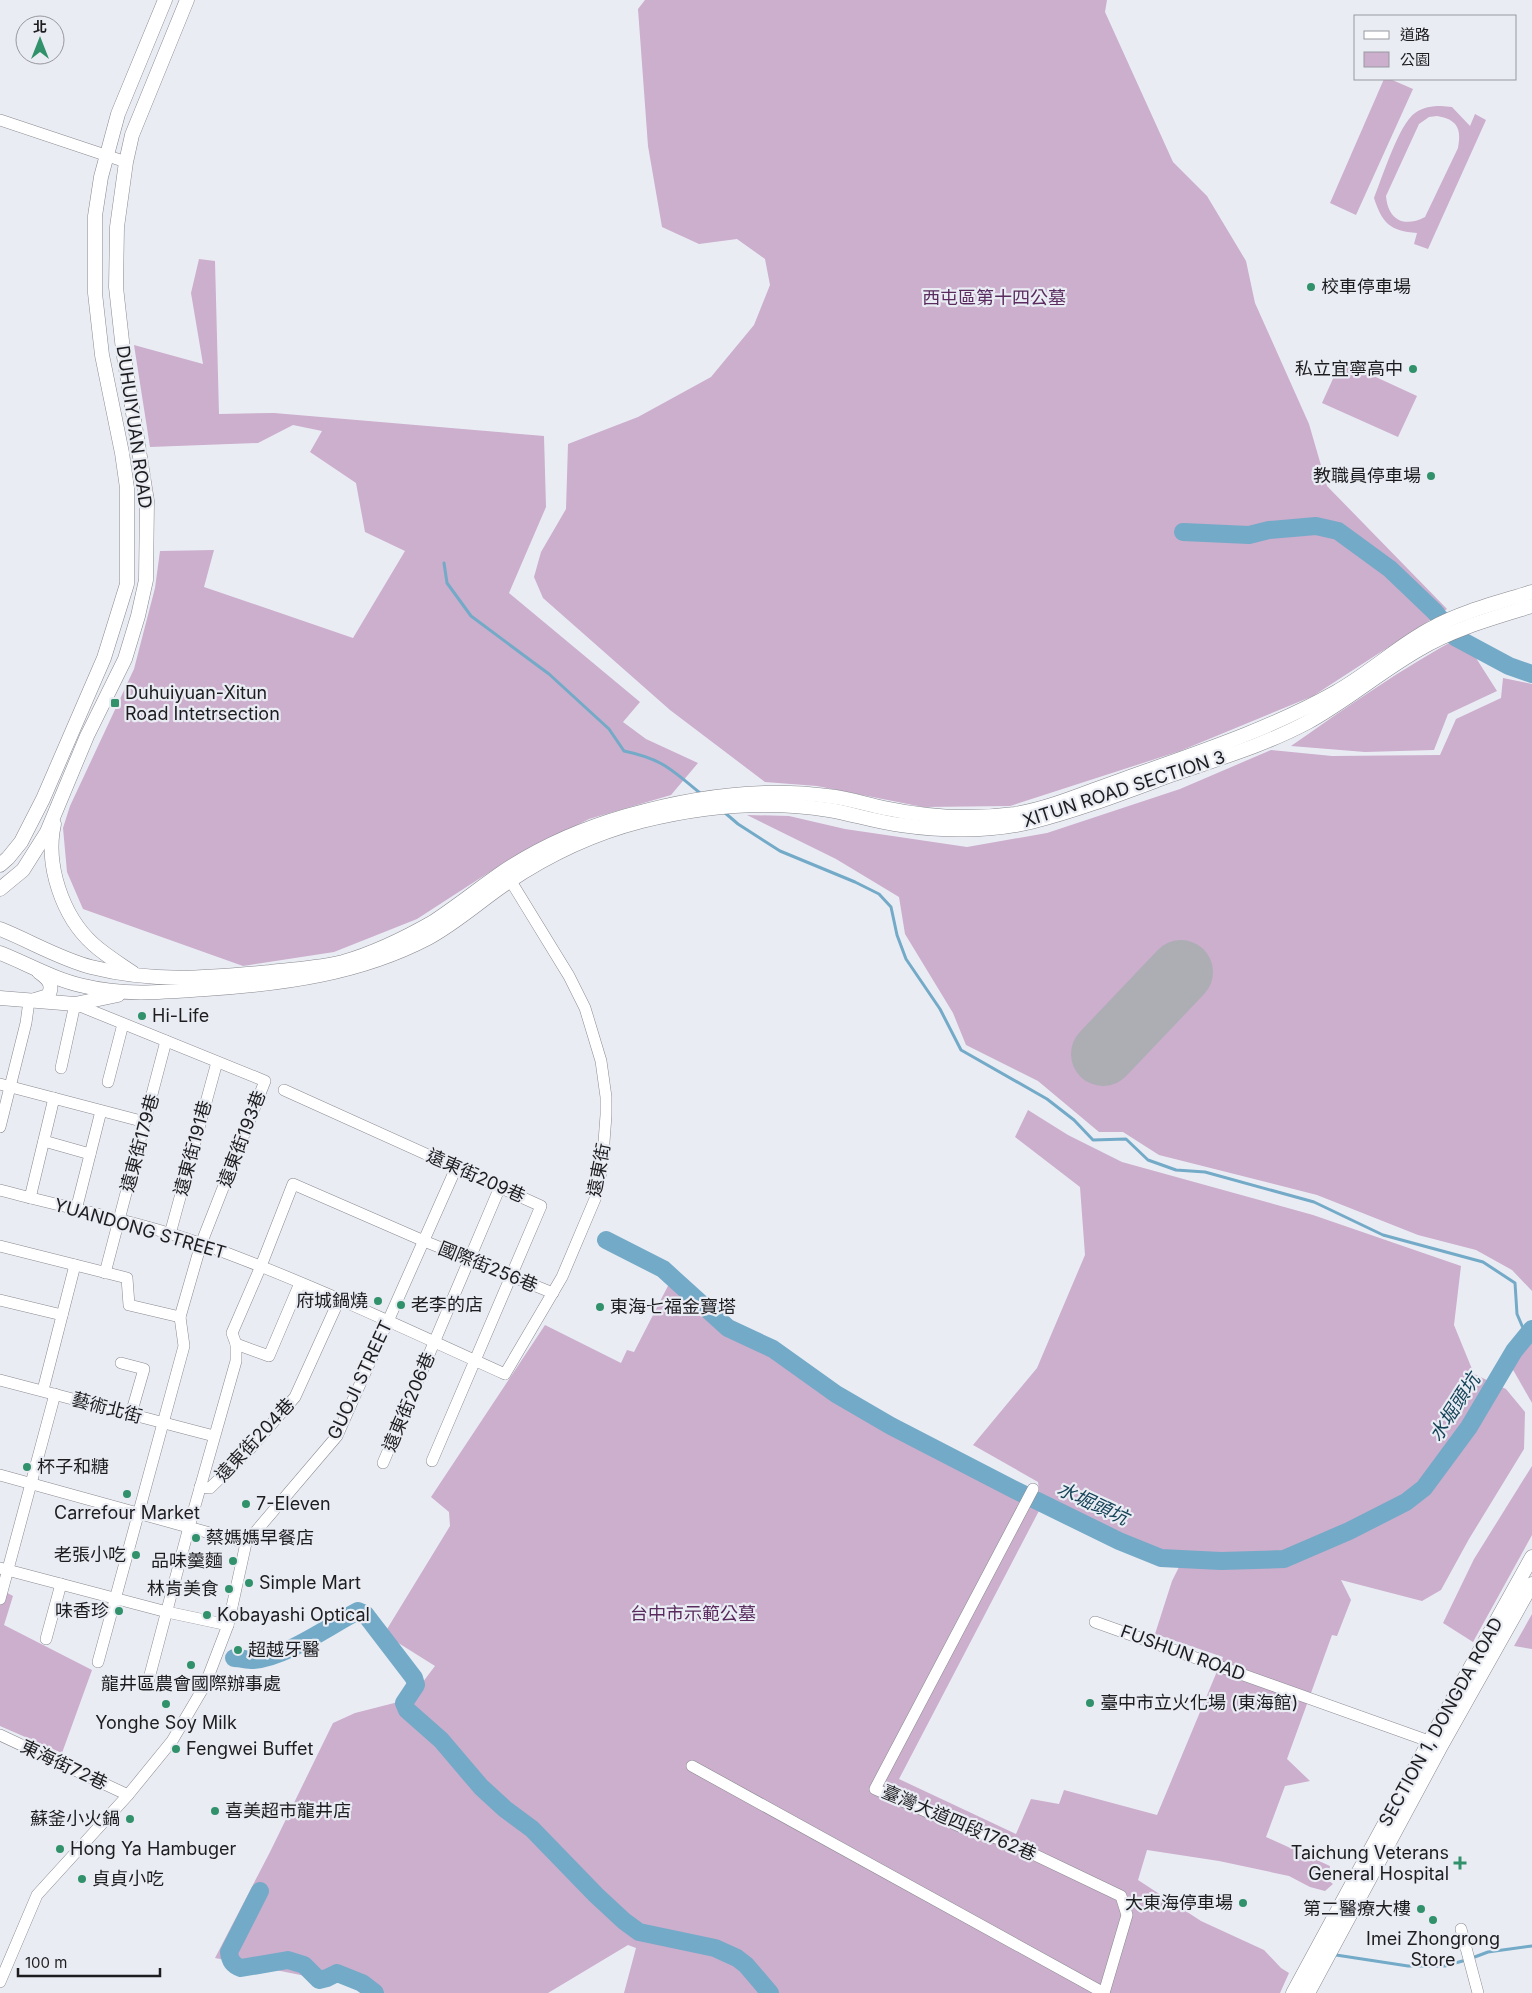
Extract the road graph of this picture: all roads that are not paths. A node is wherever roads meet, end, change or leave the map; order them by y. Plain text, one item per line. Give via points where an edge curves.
1 (165, 0) edge
2 (187, 0) edge
3 (0, 120) edge
4 (106, 156) junction
5 (126, 162) junction
6 (1532, 592) edge
7 (1532, 606) edge
8 (58, 806) junction
9 (0, 865) edge
10 (508, 876) junction
11 (0, 888) edge
12 (0, 929) edge
13 (0, 953) edge
14 (28, 964) junction
15 (136, 976) junction
16 (123, 993) junction
17 (0, 998) edge
18 (29, 1001) junction
19 (76, 1004) junction
20 (123, 1024) junction
21 (166, 1041) junction
22 (217, 1062) junction
23 (61, 1068) dead end
24 (108, 1082) dead end
25 (5, 1086) edge
26 (284, 1090) dead end
27 (54, 1098) junction
28 (101, 1111) junction
29 (145, 1122) junction
30 (0, 1127) edge
31 (44, 1141) junction
32 (90, 1154) junction
33 (456, 1168) junction
34 (500, 1187) junction
35 (0, 1190) edge
36 (30, 1198) junction
37 (76, 1210) junction
38 (119, 1221) junction
39 (170, 1234) junction
40 (424, 1241) junction
41 (201, 1244) junction
42 (0, 1246) edge
43 (470, 1259) junction
44 (75, 1265) junction
45 (261, 1266) junction
46 (106, 1274) junction
47 (512, 1276) junction
48 (300, 1283) junction
49 (553, 1293) junction
50 (0, 1300) edge
51 (339, 1300) junction
52 (62, 1315) junction
53 (180, 1317) junction
54 (388, 1322) junction
55 (234, 1339) junction
56 (434, 1342) junction
57 (476, 1361) junction
58 (121, 1362) dead end
59 (0, 1380) edge
60 (43, 1390) junction
61 (55, 1394) junction
62 (131, 1414) junction
63 (162, 1423) junction
64 (214, 1436) junction
65 (432, 1461) dead end
66 (384, 1463) dead end
67 (0, 1475) edge
68 (31, 1484) junction
69 (200, 1488) junction
70 (1033, 1489) dead end
71 (138, 1513) junction
72 (189, 1527) junction
73 (246, 1543) junction
74 (1532, 1557) edge
75 (4, 1569) edge
76 (61, 1584) junction
77 (1532, 1584) edge
78 (0, 1599) edge
79 (115, 1599) junction
80 (167, 1612) junction
81 (1095, 1622) dead end
82 (228, 1625) junction
83 (46, 1640) dead end
84 (98, 1662) dead end
85 (147, 1686) dead end
86 (0, 1735) edge
87 (1435, 1744) junction
88 (692, 1766) dead end
89 (128, 1795) junction
90 (1405, 1801) junction
91 (1461, 1928) dead end
92 (0, 1982) edge
93 (1104, 1993) edge
94 (1293, 1993) edge
95 (1308, 1993) edge
96 (1478, 1993) edge

1 - 4 street, DUHUIYUAN ROAD via 118,114
2 - 5 street, DUHUIYUAN ROAD via 132,135
3 - 4 street
4 - 5 street
4 - 9 street, DUHUIYUAN ROAD via 95,216 95,293 102,355 127,488 127,584 104,658 43,800 21,842
5 - 8 street, DUHUIYUAN ROAD via 117,227 116,287 148,501 146,580 125,659 87,736
6 - 10 street, XITUN ROAD SECTION 3 via 1435,626 1341,689 1284,720 1214,748 1017,814 929,816 830,796 765,792 723,795 628,815 591,827 557,841
7 - 10 street, XITUN ROAD SECTION 3 via 1485,620 1417,650 1312,720 1269,741 1033,822 1003,827 940,829 900,825 827,809 768,804 700,810 636,823 576,844
8 - 11 street, DUHUIYUAN ROAD via 47,832 23,870
8 - 15 street via 52,844 63,900 79,929 92,943
10 - 15 street, XITUN ROAD SECTION 3 via 402,938 342,962 208,978
10 - 16 street, XITUN ROAD SECTION 3 via 432,936 349,970 298,980
10 - 49 street, 遠東街 via 569,976 584,1008 599,1052 606,1097 599,1187
12 - 15 street, XITUN ROAD SECTION 3 via 88,966
13 - 14 street
14 - 16 street via 71,983
14 - 18 street via 50,982 52,990 48,996
15 - 16 street
16 - 19 street
17 - 18 street
18 - 19 street
18 - 25 street via 26,1023
19 - 20 street
19 - 23 street
20 - 21 street
20 - 24 street
21 - 22 street
21 - 29 street, 遠東街179巷
22 - 39 street, 遠東街191巷
22 - 41 street, 遠東街193巷 via 265,1081
25 - 27 street
25 - 30 street
26 - 33 street, 遠東街209巷
27 - 28 street
27 - 31 street
28 - 29 street
28 - 32 street
29 - 38 street, 遠東街179巷
31 - 32 street
31 - 36 street
32 - 37 street
33 - 34 street, 遠東街209巷
33 - 40 street, GUOJI STREET
34 - 43 street, 遠東街206巷
34 - 47 street, 遠東街209巷 via 541,1206
35 - 36 street, YUANDONG STREET
36 - 37 street, YUANDONG STREET
37 - 38 street, YUANDONG STREET
38 - 39 street, YUANDONG STREET
38 - 46 street, 遠東街179巷
39 - 41 street, YUANDONG STREET
40 - 43 street, 國際街256巷
40 - 45 street, 國際街256巷 via 293,1184
40 - 54 street, GUOJI STREET
41 - 45 street, YUANDONG STREET
41 - 53 street
42 - 44 street
43 - 47 street, 國際街256巷
43 - 56 street, 遠東街206巷
44 - 46 street
44 - 52 street
45 - 48 street, YUANDONG STREET
45 - 55 street
46 - 53 street via 127,1278 129,1305
47 - 49 street, 國際街256巷
47 - 57 street, 遠東街209巷
48 - 51 street, YUANDONG STREET
48 - 55 street via 269,1356
49 - 57 street, 遠東街 via 505,1374
50 - 52 street
51 - 54 street, YUANDONG STREET
51 - 69 street, 遠東街204巷 via 295,1397 249,1450 210,1488
52 - 60 street
53 - 63 street via 184,1346
54 - 56 street, 遠東街
54 - 73 street, GUOJI STREET via 337,1436
55 - 64 street via 236,1361
56 - 57 street, 遠東街
56 - 66 street, 遠東街206巷
57 - 65 street, 遠東街209巷
58 - 62 street via 144,1368
59 - 60 street, 藝術北街
60 - 61 street, 藝術北街
61 - 62 street, 藝術北街
61 - 68 street
62 - 63 street, 藝術北街
63 - 64 street, 藝術北街
63 - 71 street
64 - 69 street
67 - 68 street
68 - 71 street
68 - 75 street
69 - 72 street
70 - 93 street, 臺灣大道四段1762巷 via 875,1789 966,1829 1006,1841 1120,1896 1128,1914
71 - 72 street
71 - 79 street
72 - 73 street
72 - 80 street
73 - 82 street, GUOJI STREET
74 - 87 street, SECTION 1, DONGDA ROAD
75 - 76 street
75 - 78 street
76 - 79 street
76 - 83 street
77 - 87 street, SECTION 1, DONGDA ROAD
79 - 80 street
79 - 84 street
80 - 82 street
80 - 85 street
81 - 87 street, FUSHUN ROAD
82 - 89 street, GUOJI STREET via 206,1685 172,1741
86 - 89 street, 東海街72巷
87 - 90 street, SECTION 1, DONGDA ROAD
88 - 93 street
89 - 92 street, GUOJI STREET via 37,1895
90 - 94 street, SECTION 1, DONGDA ROAD
90 - 95 street, SECTION 1, DONGDA ROAD
91 - 96 street

